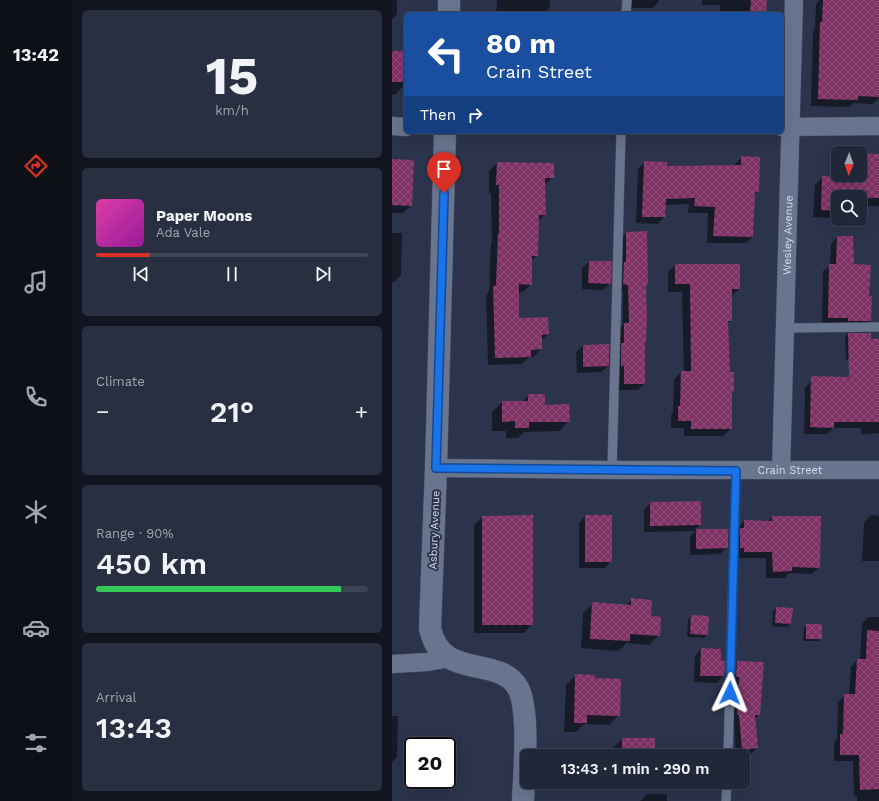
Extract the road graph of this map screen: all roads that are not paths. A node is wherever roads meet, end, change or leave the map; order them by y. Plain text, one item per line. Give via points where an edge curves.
1 (449, 0) edge
2 (626, 0) edge
3 (794, 0) edge
4 (449, 12) edge
5 (626, 12) edge
6 (392, 126) edge
7 (879, 126) edge
8 (404, 127) edge
9 (786, 127) edge
10 (445, 134) edge
11 (621, 134) edge
12 (879, 327) edge
13 (786, 328) junction
14 (436, 468) junction
15 (612, 470) junction
16 (781, 470) junction
17 (879, 470) edge
18 (736, 471) junction
19 (449, 658) junction
20 (392, 664) edge
21 (728, 749) edge
22 (727, 789) edge
23 (523, 801) edge
24 (726, 801) edge

1 - 4 main road
2 - 5 lane
3 - 9 street, Wesley Avenue
6 - 8 street
7 - 9 street
9 - 13 street, Wesley Avenue
10 - 14 main road, Asbury Avenue
11 - 15 lane
12 - 13 lane
13 - 16 street, Wesley Avenue
14 - 15 street, Crain Street
14 - 19 main road, Asbury Avenue via 430,628 436,645
15 - 18 street, Crain Street
16 - 17 street, Crain Street
16 - 18 street, Crain Street
18 - 21 lane
19 - 20 street
19 - 23 main road, Asbury Avenue via 506,675 518,688 525,723
22 - 24 lane

